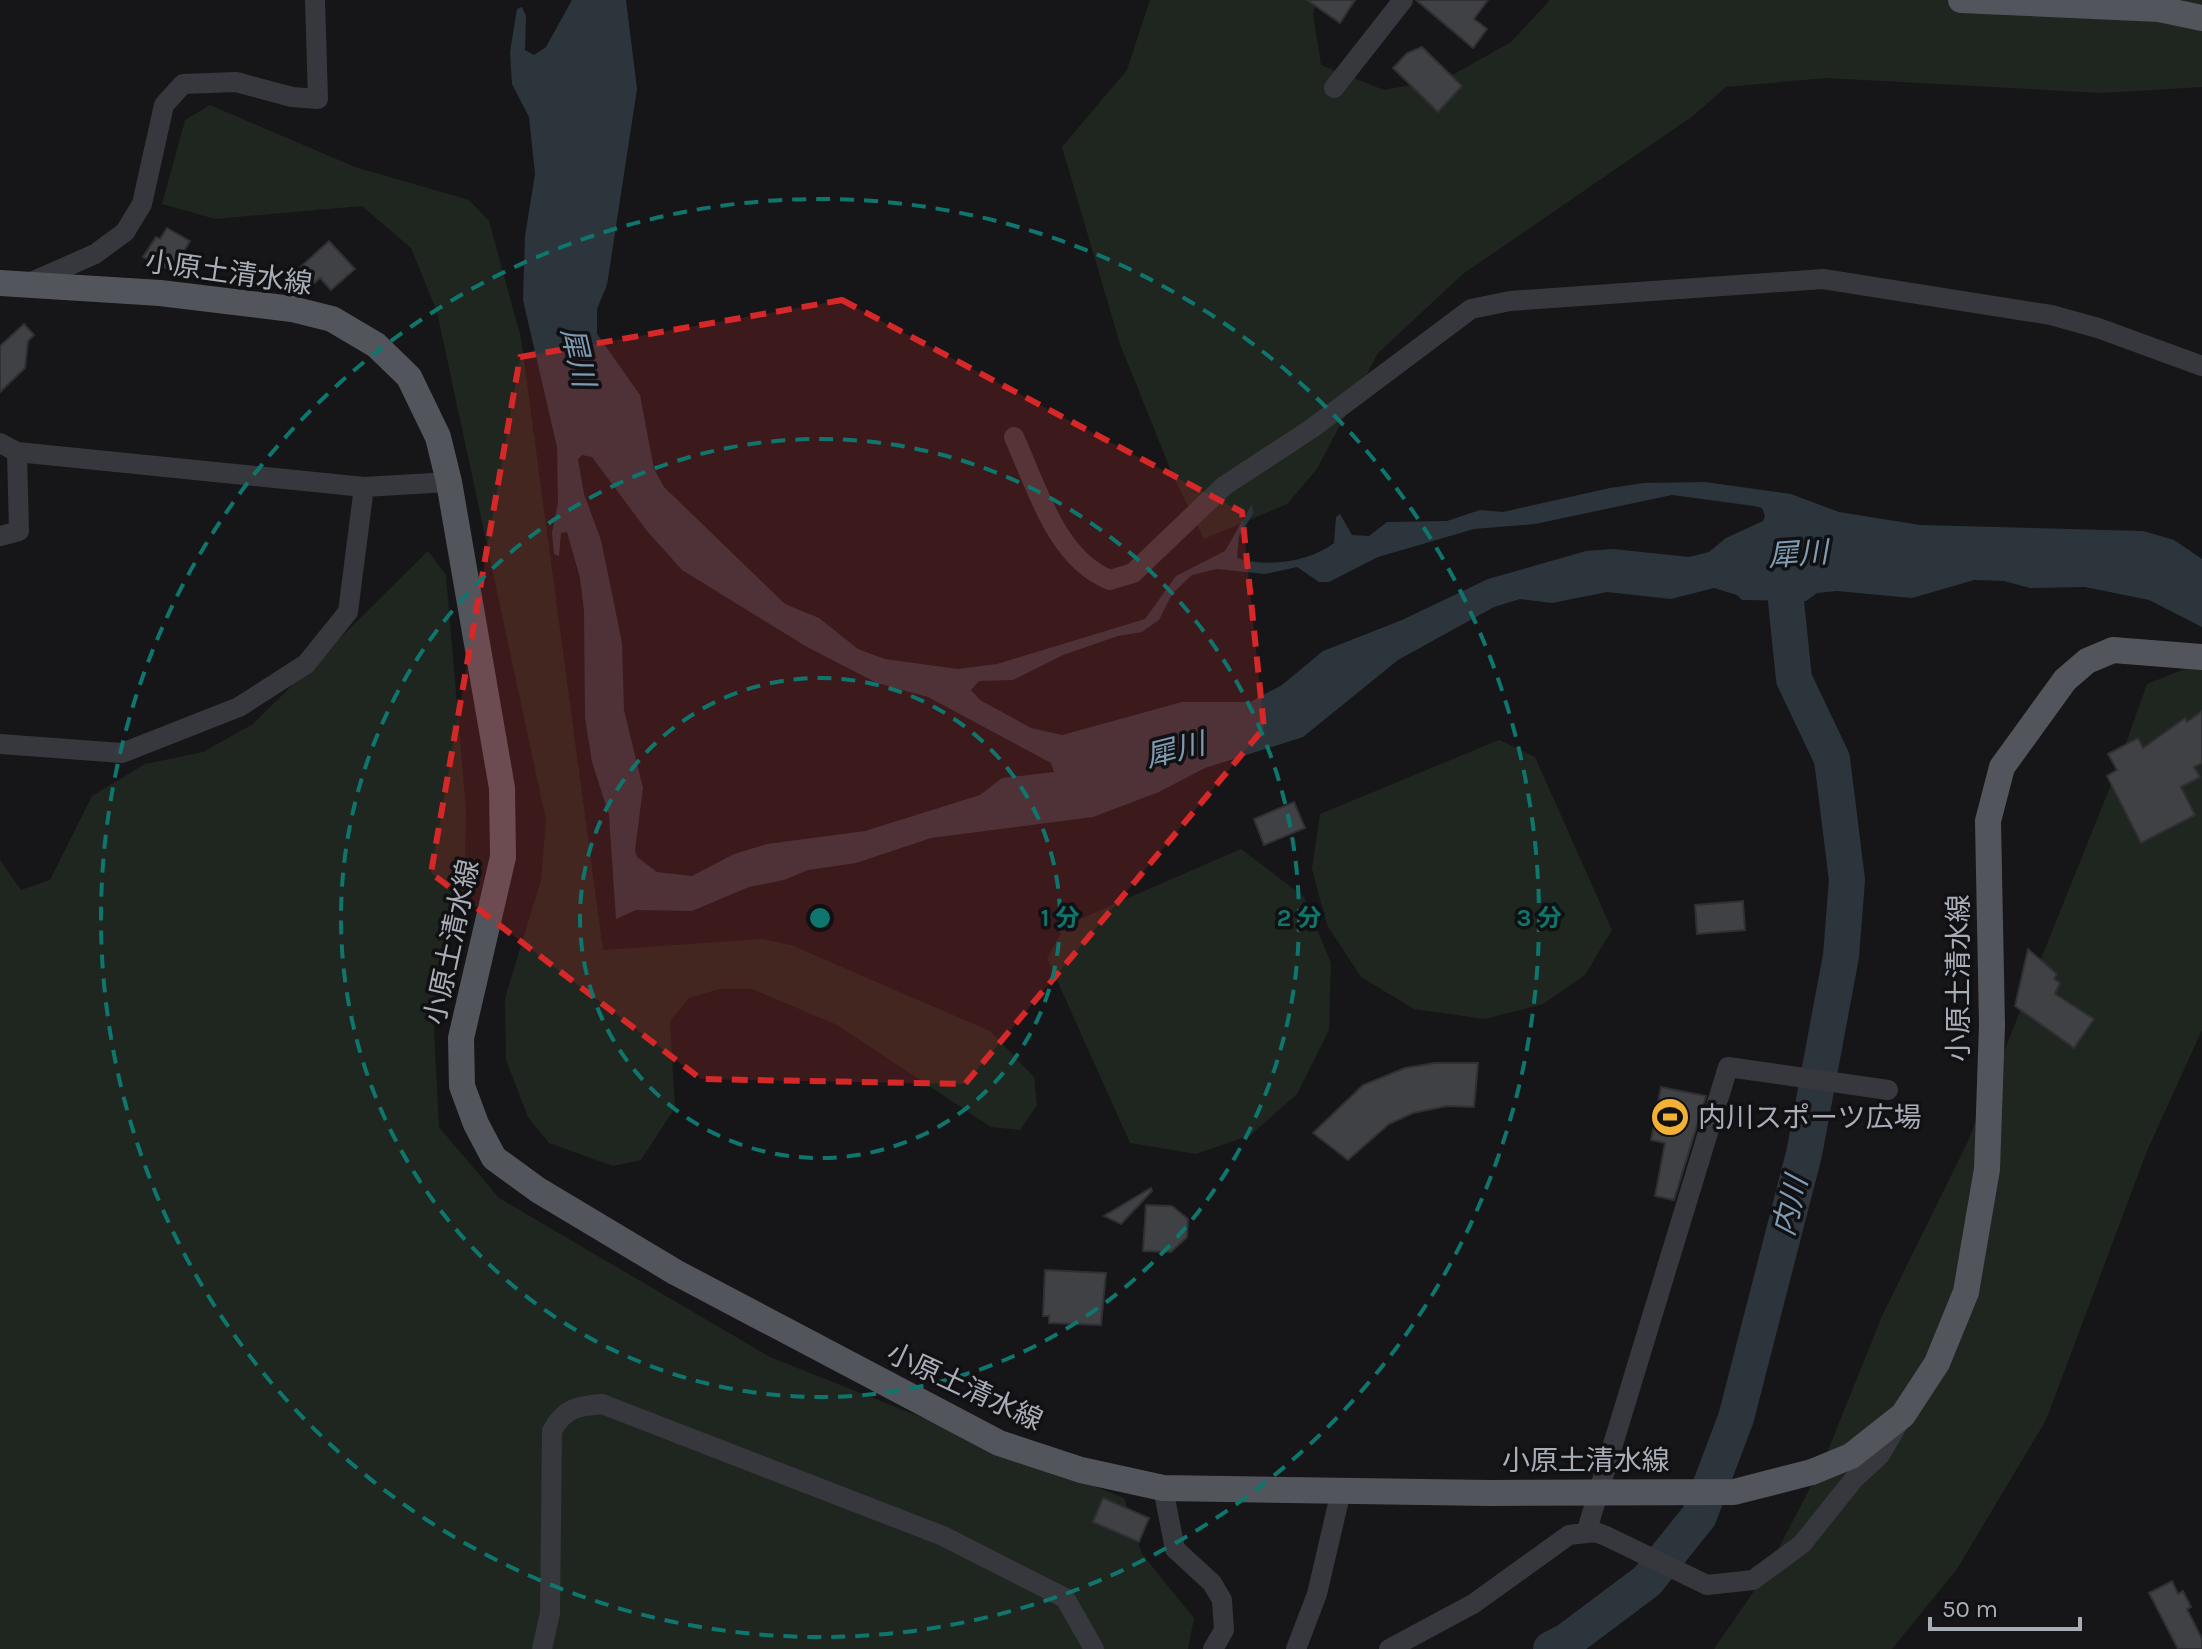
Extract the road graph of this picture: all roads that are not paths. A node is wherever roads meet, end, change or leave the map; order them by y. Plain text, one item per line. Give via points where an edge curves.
1 (315, 0) edge
2 (1403, 0) edge
3 (1961, 0) edge
4 (2202, 18) edge
5 (1334, 88) dead end
6 (12, 284) edge
7 (2202, 366) edge
8 (1014, 437) dead end
9 (9, 448) edge
10 (449, 482) junction
11 (364, 487) junction
12 (0, 536) edge
13 (2202, 657) edge
14 (0, 744) edge
15 (1888, 1090) dead end
16 (1903, 1415) junction
17 (1163, 1488) junction
18 (1341, 1491) junction
19 (1596, 1534) junction
20 (542, 1649) edge
21 (1094, 1649) edge
22 (1213, 1649) edge
23 (1296, 1649) edge
24 (1389, 1649) edge

1 - 6 street via 318,99 236,82 183,84 164,105 142,204 125,232 95,254
2 - 5 street
3 - 4 main road via 2159,9
6 - 10 main road, 小原土清水線 via 160,293 332,319 376,345 409,377 438,437
7 - 8 street via 2051,315 1823,279 1497,303 1471,309 1311,429 1224,486 1133,573 1110,580 1082,563 1058,531
9 - 11 street
9 - 12 street via 19,531
10 - 11 street
10 - 17 main road, 小原土清水線 via 502,788 503,857 461,1038 462,1086 494,1158 675,1272 999,1443 1081,1470
11 - 14 street via 348,612 306,664 239,707 122,753
13 - 16 main road, 小原土清水線 via 2113,650 2087,661 2065,680 2002,767 1988,821 1992,1025 1987,1169 1966,1292 1937,1363
15 - 19 street via 1728,1067
16 - 18 main road, 小原土清水線, bridge via 1851,1456 1734,1492
16 - 19 street via 1880,1455 1802,1544 1753,1580 1707,1585
17 - 18 main road, 小原土清水線
17 - 22 street via 1175,1549 1212,1583 1222,1600 1224,1630
18 - 23 street via 1317,1594
19 - 24 street via 1569,1535 1473,1604
20 - 21 street via 550,1613 552,1431 573,1406 602,1404 943,1536 1065,1598

